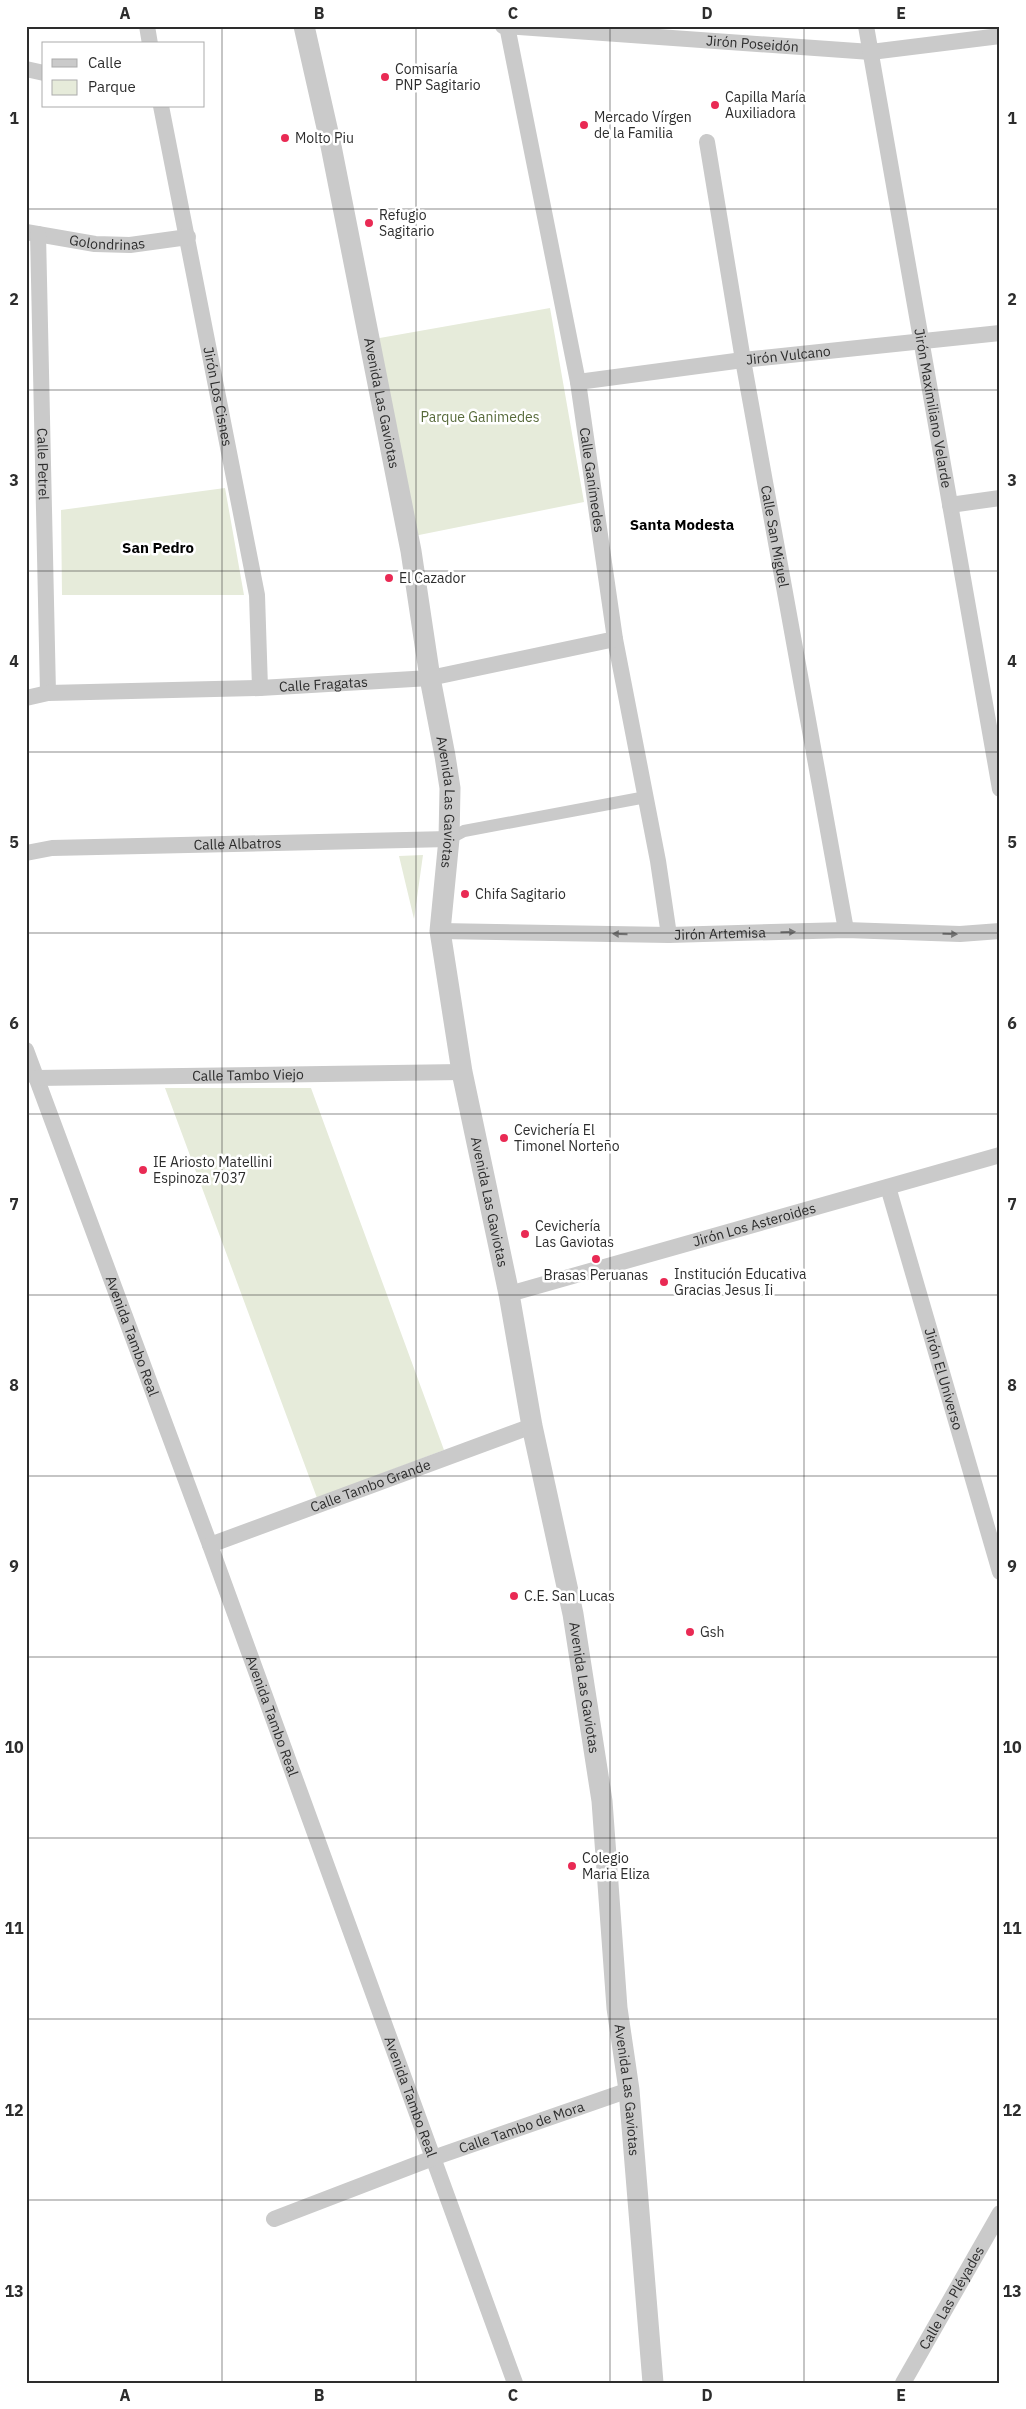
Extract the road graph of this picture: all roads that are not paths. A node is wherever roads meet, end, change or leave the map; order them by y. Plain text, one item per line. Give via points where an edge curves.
1 (147, 26) edge
2 (304, 26) edge
3 (506, 26) edge
4 (866, 26) edge
5 (1000, 36) edge
6 (150, 42) edge
7 (871, 52) junction
8 (26, 69) edge
9 (42, 73) edge
10 (161, 108) edge
11 (707, 142) dead end
12 (32, 233) edge
13 (188, 237) junction
14 (1000, 333) edge
15 (921, 343) junction
16 (743, 360) junction
17 (578, 382) junction
18 (1000, 498) edge
19 (950, 505) junction
20 (615, 639) junction
21 (430, 678) junction
22 (260, 688) junction
23 (48, 693) junction
24 (26, 698) edge
25 (998, 768) edge
26 (1000, 789) edge
27 (646, 796) junction
28 (449, 839) junction
29 (26, 853) edge
30 (846, 930) junction
31 (440, 931) junction
32 (1000, 931) edge
33 (669, 935) junction
34 (26, 1050) edge
35 (462, 1072) junction
36 (36, 1078) junction
37 (1000, 1155) edge
38 (888, 1187) junction
39 (509, 1294) junction
40 (532, 1426) junction
41 (210, 1545) junction
42 (1000, 1572) edge
43 (628, 2090) junction
44 (433, 2158) junction
45 (1000, 2213) edge
46 (274, 2219) dead end
47 (515, 2383) edge
48 (653, 2383) edge
49 (903, 2383) edge

1 - 6 street
2 - 21 street, Avenida Las Gaviotas via 330,141 410,551
3 - 7 street, Jirón Poseidón
3 - 17 street, Calle Ganímedes
4 - 7 street, Jirón Maximiliano Velarde
5 - 7 street, Jirón Poseidón
7 - 15 street, Jirón Maximiliano Velarde
8 - 9 street
10 - 13 street, Jirón Los Cisnes
11 - 16 street, Calle San Miguel
12 - 13 street, Golondrinas via 94,244 130,245
12 - 23 street, Calle Petrel
13 - 22 street, Jirón Los Cisnes via 258,595
14 - 15 street, Jirón Vulcano
15 - 16 street, Jirón Vulcano
15 - 19 street, Jirón Maximiliano Velarde
16 - 17 street, Jirón Vulcano
16 - 30 street, Calle San Miguel
17 - 20 street, Calle Ganímedes
18 - 19 street
19 - 25 street, Jirón Maximiliano Velarde
20 - 21 street, Calle Fragatas
20 - 27 street, Calle Ganímedes
21 - 22 street, Calle Fragatas
21 - 28 street, Avenida Las Gaviotas via 450,788
22 - 23 street, Calle Fragatas
23 - 24 street, Calle Fragatas
25 - 26 street, Jirón Maximiliano Velarde
27 - 28 street via 464,831
27 - 33 street, Calle Ganímedes
28 - 29 street, Calle Albatros via 52,848
28 - 31 street, Avenida Las Gaviotas
30 -> 32 street, Jirón Artemisa via 960,934
33 -> 30 street, Jirón Artemisa
33 -> 31 street, Jirón Artemisa
31 - 35 street, Avenida Las Gaviotas
34 - 36 street, Avenida Tambo Real
35 - 36 street, Calle Tambo Viejo
35 - 39 street, Avenida Las Gaviotas
36 - 41 street, Avenida Tambo Real
37 - 38 street, Jirón Los Asteroides
38 - 39 street, Jirón Los Asteroides
38 - 42 street, Jirón El Universo
39 - 40 street, Avenida Las Gaviotas
40 - 41 street, Calle Tambo Grande
40 - 43 street, Avenida Las Gaviotas via 573,1614 602,1801 617,2008
41 - 44 street, Avenida Tambo Real
43 - 44 street, Calle Tambo de Mora
43 - 48 street, Avenida Las Gaviotas
44 - 46 street, Calle Tambo de Mora
44 - 47 street, Avenida Tambo Real
45 - 49 street, Calle Las Pléyades

